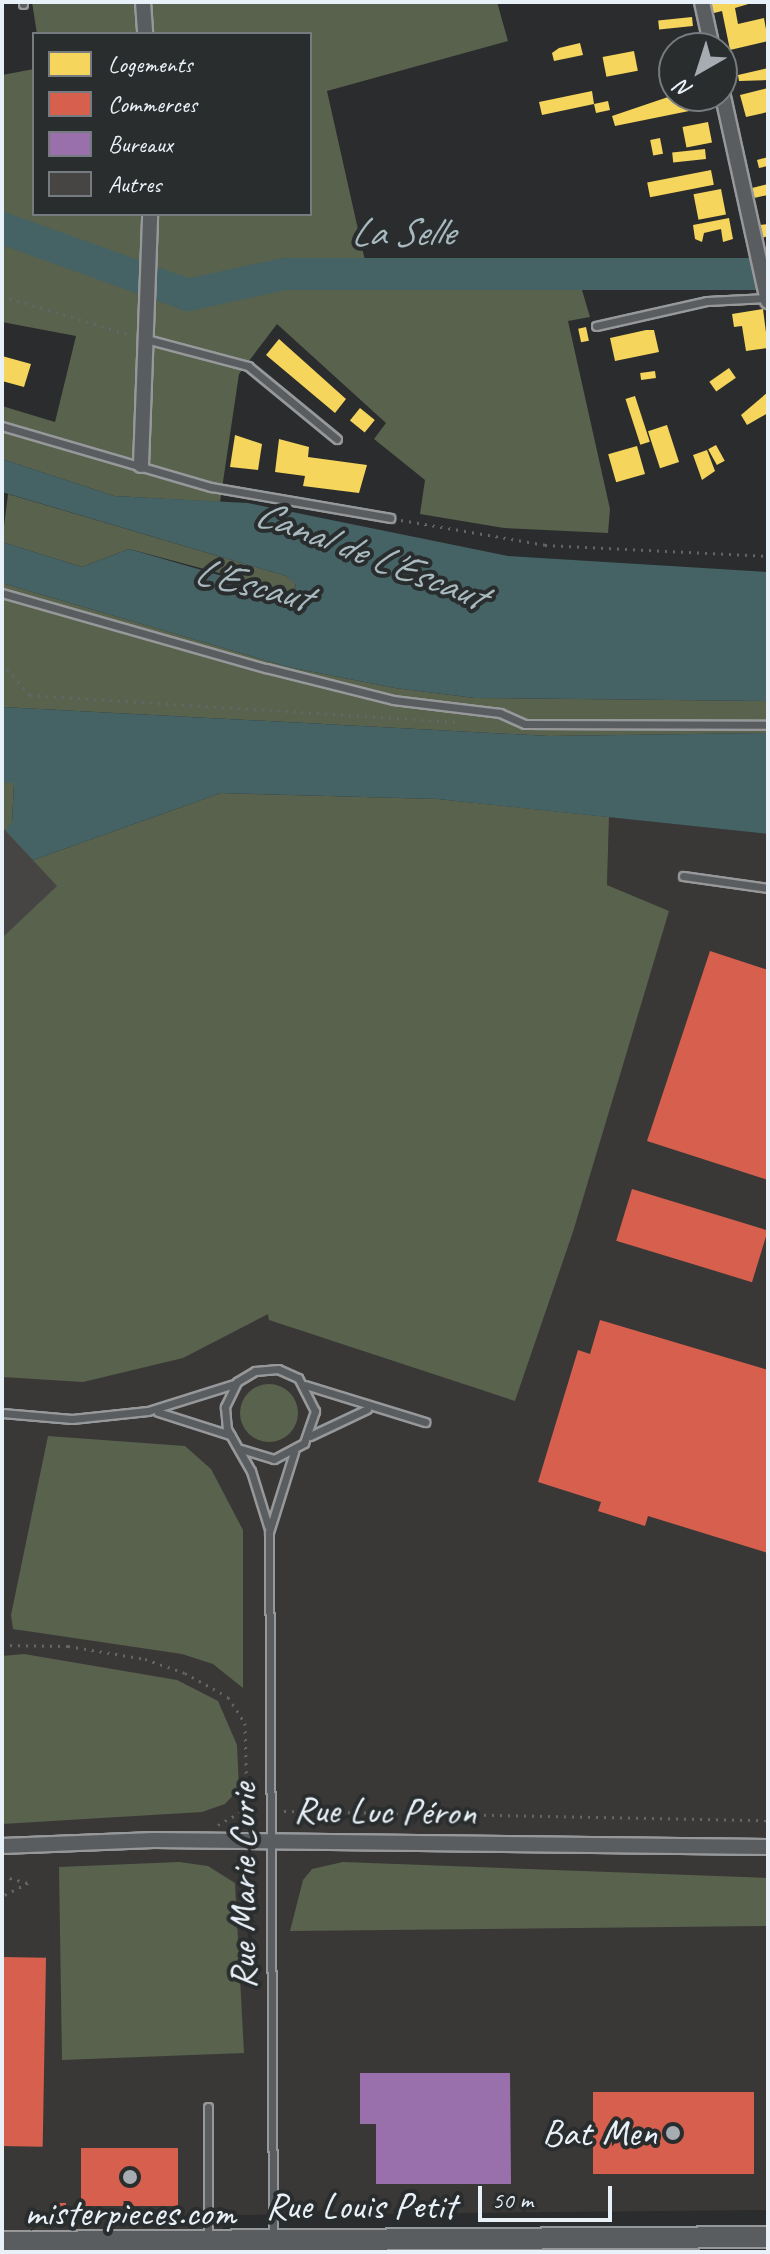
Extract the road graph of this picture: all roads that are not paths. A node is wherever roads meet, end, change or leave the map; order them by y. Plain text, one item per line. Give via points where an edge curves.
1 (143, 2) edge
2 (702, 2) edge
3 (145, 32) edge
4 (709, 32) edge
5 (726, 112) edge
6 (150, 216) edge
7 (768, 300) edge
8 (596, 326) dead end
9 (146, 339) junction
10 (2, 426) edge
11 (337, 439) dead end
12 (141, 465) junction
13 (390, 518) road end
14 (2, 593) edge
15 (768, 725) edge
16 (683, 876) dead end
17 (768, 888) edge
18 (237, 1382) junction
19 (303, 1384) junction
20 (370, 1409) junction
21 (148, 1411) junction
22 (2, 1413) edge
23 (425, 1422) dead end
24 (230, 1435) junction
25 (308, 1437) junction
26 (241, 1449) junction
27 (294, 1452) junction
28 (269, 1532) junction
29 (271, 1841) junction
30 (2, 1846) edge
31 (768, 1847) edge
32 (208, 2107) dead end
33 (768, 2237) edge
34 (208, 2241) junction
35 (273, 2241) junction
36 (2, 2242) edge
37 (590, 2245) edge
38 (167, 2247) edge

1 - 3 street
2 - 4 street
5 - 7 street
6 - 9 street
7 - 8 lane via 721,298
9 - 11 lane via 248,366
9 - 12 street
10 - 12 lane
12 - 13 lane via 211,487
14 - 15 lane via 280,672 393,700 500,713 525,724
16 - 17 lane
18 - 19 lane via 270,1368
18 - 21 lane via 200,1399
18 - 24 lane via 225,1407
19 - 20 lane
19 - 25 lane via 315,1411
20 - 23 lane
20 - 25 lane
21 - 22 lane via 60,1419
21 - 24 lane via 182,1416
24 - 26 lane
25 - 27 lane
26 - 27 lane via 267,1459
26 - 28 lane, Rue Marie Curie
27 - 28 lane, Rue Marie Curie
28 - 29 lane, Rue Marie Curie
29 - 30 street, Rue Luc Péron
29 - 31 street, Rue Luc Péron
29 - 35 lane, Rue Marie Curie
32 - 34 lane
33 - 37 street, Rue Louis Petit
34 - 35 street, Rue Louis Petit
34 - 38 street, Rue Louis Petit
35 - 37 street, Rue Louis Petit
36 - 38 street, Rue Louis Petit

